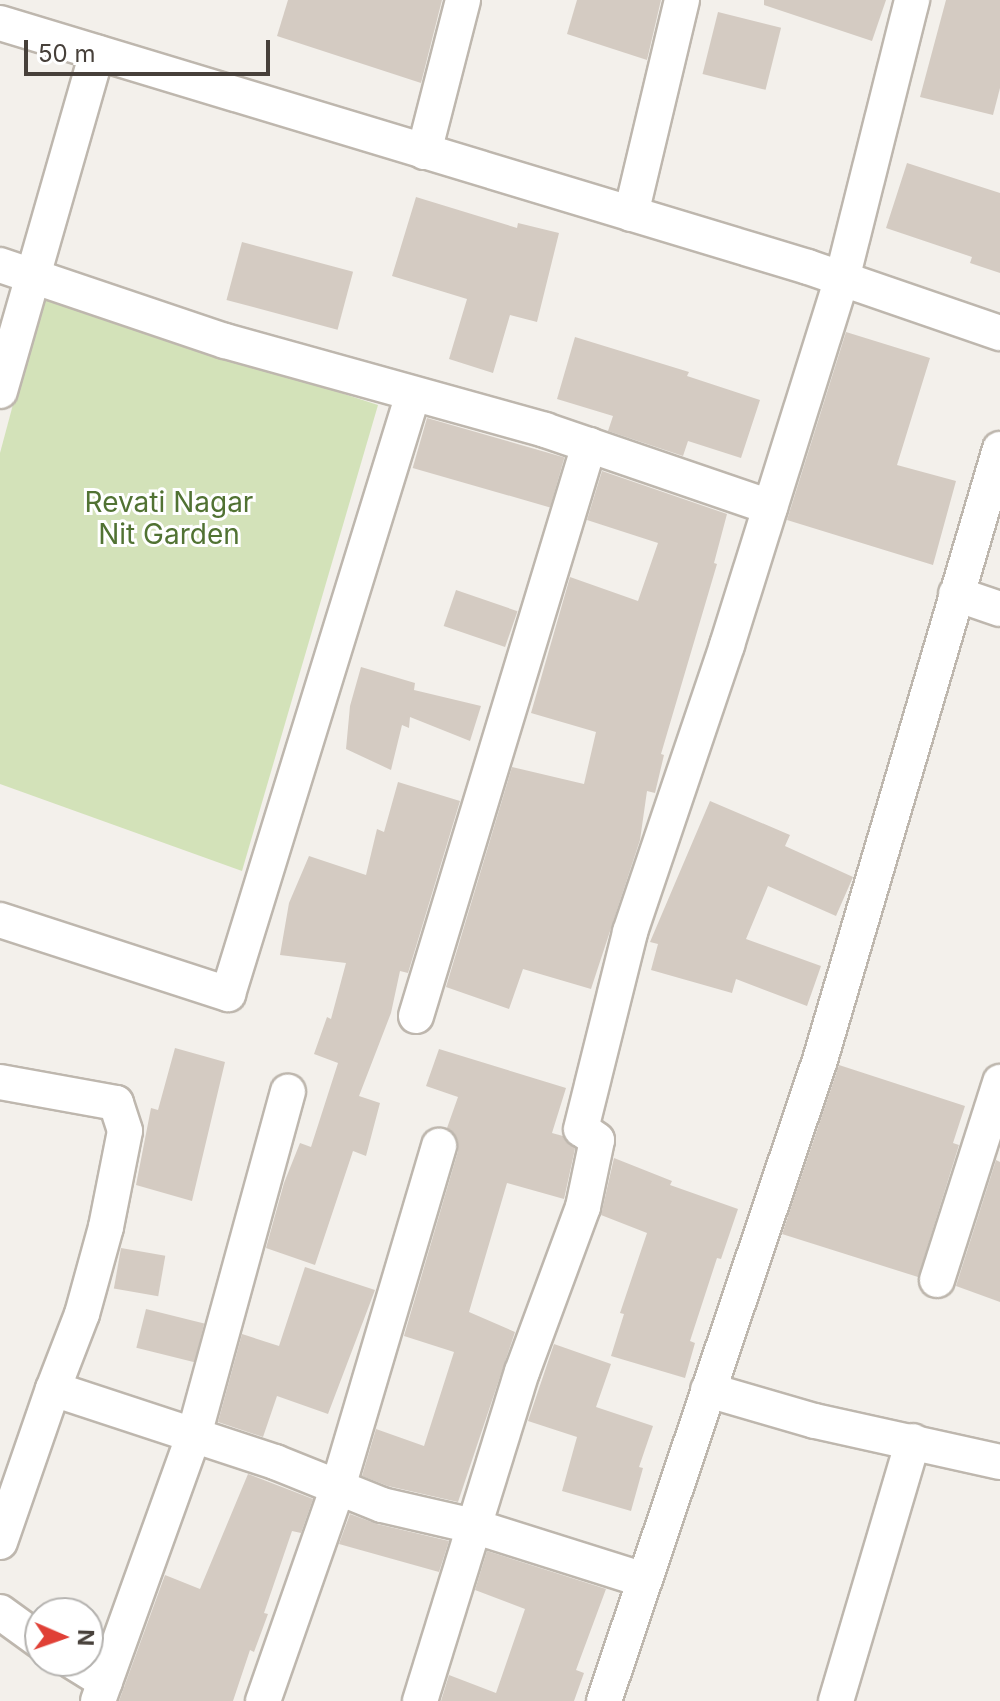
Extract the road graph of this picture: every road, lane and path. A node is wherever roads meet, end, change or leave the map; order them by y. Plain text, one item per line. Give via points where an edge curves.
1 (463, 0) edge
2 (682, 0) edge
3 (912, 0) edge
4 (0, 23) edge
5 (97, 53) junction
6 (424, 152) junction
7 (631, 214) junction
8 (16, 269) edge
9 (842, 279) junction
10 (1000, 333) edge
11 (0, 391) edge
12 (413, 394) junction
13 (589, 445) junction
14 (1000, 449) edge
15 (770, 507) junction
16 (956, 594) junction
17 (1000, 609) edge
18 (0, 920) edge
19 (416, 1016) dead end
20 (0, 1082) edge
21 (1000, 1082) edge
22 (288, 1092) dead end
23 (439, 1146) dead end
24 (937, 1280) dead end
25 (53, 1389) junction
26 (708, 1390) junction
27 (194, 1435) junction
28 (913, 1441) junction
29 (1000, 1462) edge
30 (338, 1487) junction
31 (473, 1526) junction
32 (0, 1542) edge
33 (644, 1580) junction
34 (1, 1617) edge
35 (24, 1631) edge
36 (87, 1677) edge
37 (102, 1692) edge
38 (263, 1701) edge
39 (420, 1701) edge
40 (604, 1701) edge
41 (836, 1701) edge

1 - 6 street
2 - 7 street
3 - 9 street
4 - 5 street
5 - 6 street
5 - 8 street
6 - 7 street
7 - 9 street
8 - 11 street
8 - 12 street via 225,341
9 - 10 street
9 - 15 street
12 - 13 street
12 - 18 street via 228,994
13 - 15 street
13 - 19 street
14 - 16 street
15 - 31 street via 630,932 581,1129 597,1140 583,1207
16 - 17 street
16 - 26 street via 820,1060
20 - 25 street via 116,1103 125,1131 82,1314
21 - 24 street
22 - 27 street
23 - 30 street
25 - 27 street
25 - 32 street
26 - 28 street via 815,1421
26 - 33 street
27 - 30 street
27 - 37 street
28 - 29 street
28 - 41 street
30 - 31 street via 382,1505
30 - 38 street
31 - 33 street
31 - 39 street
33 - 40 street
34 - 35 street
36 - 37 street

